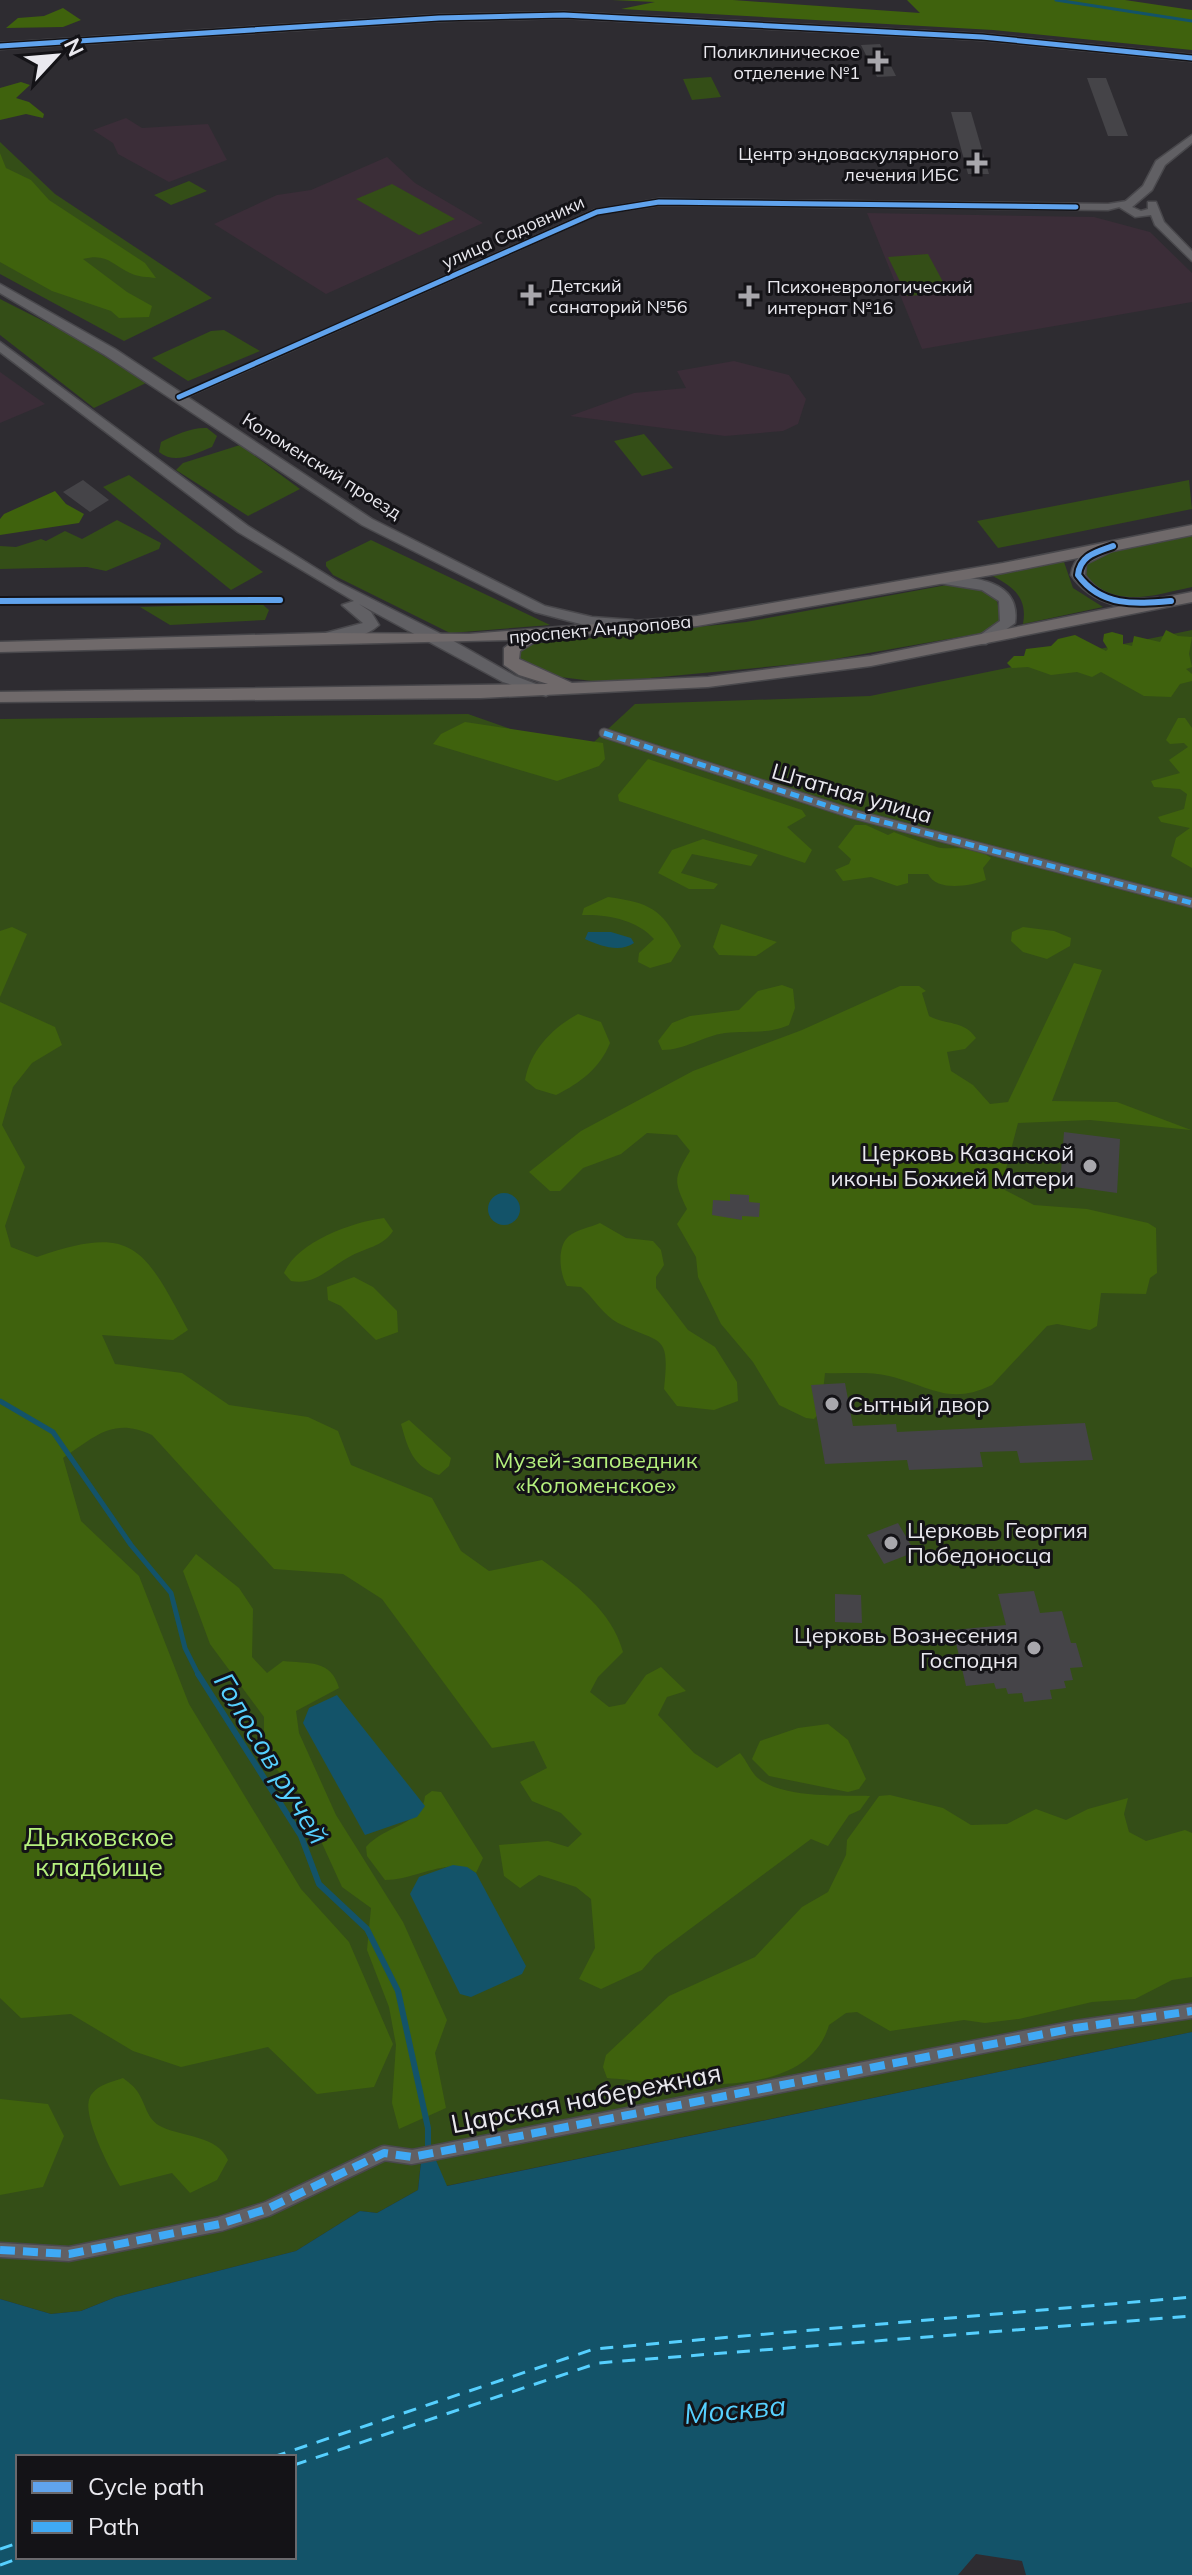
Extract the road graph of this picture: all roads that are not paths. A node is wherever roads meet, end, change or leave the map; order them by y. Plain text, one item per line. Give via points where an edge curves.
1 (0, 46) edge
2 (1192, 58) edge
3 (1192, 138) edge
4 (1148, 188) junction
5 (1130, 208) junction
6 (1154, 208) junction
7 (1164, 229) junction
8 (1192, 258) edge
9 (0, 288) edge
10 (0, 346) edge
11 (179, 397) junction
12 (1192, 530) edge
13 (1113, 546) junction
14 (315, 575) junction
15 (937, 579) junction
16 (1192, 597) edge
17 (1171, 601) junction
18 (644, 626) junction
19 (554, 633) junction
20 (323, 638) junction
21 (438, 638) junction
22 (981, 641) junction
23 (0, 647) edge
24 (586, 690) junction
25 (546, 691) junction
26 (0, 697) edge
27 (604, 733) dead end
28 (1192, 903) edge
29 (1192, 2011) edge
30 (0, 2250) edge

1 - 2 street via 564,15 1052,42
3 - 4 street via 1160,163
4 - 5 street
4 - 6 street
5 - 6 street, улица Садовники
5 - 7 street
5 - 11 street, улица Садовники via 626,205 597,212
6 - 7 street
7 - 8 street
9 - 11 main road, Коломенский проезд
10 - 14 main road via 243,529
11 - 18 main road, Коломенский проезд via 367,522 540,609 592,622
12 - 13 main road, проспект Андропова
13 - 15 main road, проспект Андропова
13 - 17 street via 1079,564 1078,575 1087,589 1123,603
14 - 20 main road via 317,583 366,615 371,625
14 - 21 main road
15 - 18 main road, проспект Андропова via 738,615
15 - 22 main road via 977,583 1005,599 1010,609 1007,623
16 - 17 main road
17 - 22 main road
18 - 19 main road, проспект Андропова
19 - 21 main road, проспект Андропова
19 - 24 main road via 518,644 509,651 510,661 535,676
20 - 21 main road, проспект Андропова
20 - 23 main road, проспект Андропова
21 - 25 main road via 509,679
22 - 24 main road via 828,668
24 - 25 main road
25 - 26 main road
27 - 28 street, Штатная улица via 853,814
29 - 30 street, Царская набережная via 1075,2028 412,2157 384,2153 267,2209 220,2224 69,2254

